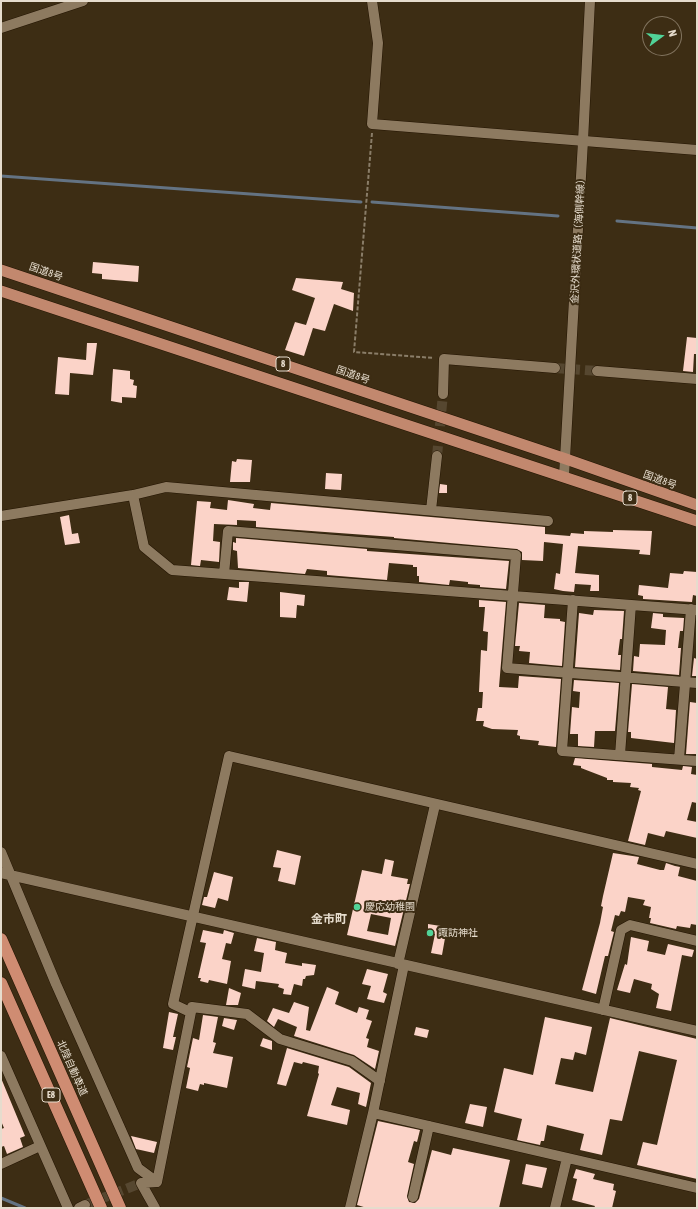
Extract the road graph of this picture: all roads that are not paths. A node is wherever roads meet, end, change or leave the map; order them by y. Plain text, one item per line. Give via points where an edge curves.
1 (83, 1) edge
2 (372, 1) edge
3 (590, 1) edge
4 (54, 6) edge
5 (1, 28) edge
6 (583, 141) junction
7 (697, 150) edge
8 (1, 270) edge
9 (1, 291) edge
10 (555, 368) tunnel mouth
11 (597, 371) tunnel mouth
12 (697, 379) edge
13 (442, 394) tunnel mouth
14 (437, 456) tunnel mouth
15 (566, 459) junction
16 (564, 476) junction
17 (133, 495) junction
18 (697, 505) edge
19 (431, 510) junction
20 (1, 516) edge
21 (548, 521) dead end
22 (697, 521) edge
23 (224, 574) junction
24 (513, 596) junction
25 (573, 600) junction
26 (631, 605) junction
27 (694, 609) edge
28 (566, 673) junction
29 (625, 678) junction
30 (686, 683) junction
31 (697, 683) edge
32 (620, 755) junction
33 (679, 759) junction
34 (697, 761) edge
35 (435, 805) junction
36 (1, 852) edge
37 (697, 864) edge
38 (5, 873) edge
39 (192, 916) junction
40 (1, 929) edge
41 (1, 939) edge
42 (697, 941) edge
43 (401, 964) junction
44 (1, 983) edge
45 (603, 1010) junction
46 (190, 1012) junction
47 (42, 1031) junction
48 (697, 1031) edge
49 (1, 1056) edge
50 (380, 1081) junction
51 (373, 1113) junction
52 (429, 1126) junction
53 (40, 1146) junction
54 (567, 1158) junction
55 (1, 1164) edge
56 (157, 1182) junction
57 (697, 1188) edge
58 (413, 1197) dead end
59 (68, 1208) edge
60 (100, 1208) edge
61 (120, 1208) edge
62 (154, 1208) edge
63 (350, 1208) edge
64 (555, 1208) edge

1 - 4 street
2 - 6 street via 378,43 372,124
3 - 6 street, 金沢外環状道路（海側幹線）
4 - 5 street
6 - 7 street
6 - 15 street, 金沢外環状道路（海側幹線）
8 - 15 highway, 国道8号 / 8
9 - 16 highway, 8
10 - 13 street via 444,359
11 - 12 street
14 - 19 street
15 - 16 street, 金沢外環状道路（海側幹線）
15 - 18 highway, 国道8号 / 8
16 - 22 highway, 8
17 - 19 street via 166,487
17 - 20 street
17 - 23 street via 144,547 172,570
19 - 21 street
23 - 24 street
23 - 24 street via 228,531 516,555
24 - 25 street
24 - 28 street via 507,668
25 - 26 street
25 - 28 street
26 - 27 street
26 - 29 street
27 - 30 street
28 - 29 street
28 - 32 street via 562,751
29 - 30 street
29 - 32 street
30 - 31 street
30 - 33 street
32 - 33 street
33 - 34 street
35 - 37 street
35 - 39 street via 229,756
35 - 43 street
36 - 38 street
38 - 39 street
38 - 56 street via 138,1168
39 - 43 street
39 - 46 street via 173,1004
40 - 47 highway
41 - 47 highway, 北陸自動車道 / E8
42 - 45 street via 630,925 621,930
43 - 45 street
43 - 50 street
44 - 60 highway, E8
45 - 48 street
46 - 50 street via 192,1007 247,1014 280,1039 352,1061
46 - 56 street
47 - 61 highway, 北陸自動車道 / E8
49 - 53 street
50 - 51 street
51 - 52 street
51 - 63 street
52 - 54 street
52 - 58 street
53 - 55 street
53 - 59 street
54 - 57 street
54 - 64 street
56 - 62 street via 141,1183

